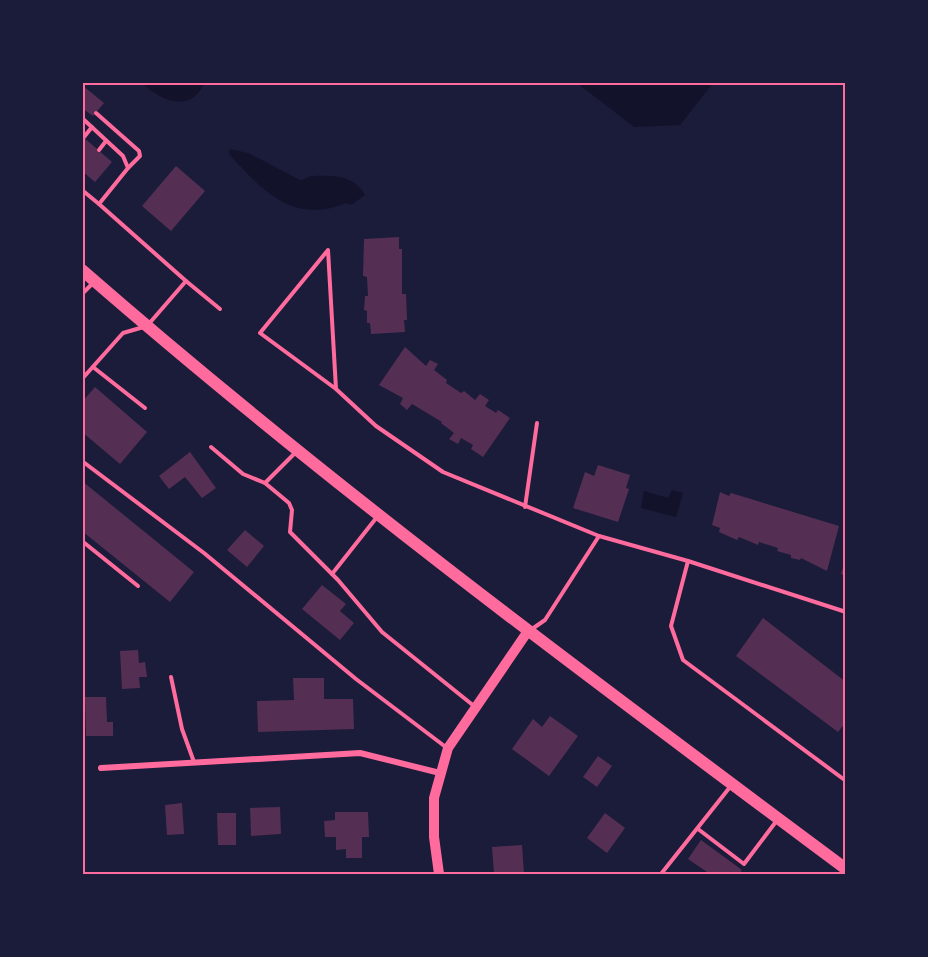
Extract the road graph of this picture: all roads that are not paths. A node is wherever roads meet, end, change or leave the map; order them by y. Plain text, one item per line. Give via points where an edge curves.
1 (96, 113) dead end
2 (82, 118) edge
3 (92, 127) junction
4 (84, 137) edge
5 (106, 141) junction
6 (99, 150) dead end
7 (128, 168) junction
8 (82, 189) edge
9 (99, 204) junction
10 (82, 270) edge
11 (94, 281) junction
12 (186, 281) junction
13 (82, 294) edge
14 (220, 309) dead end
15 (147, 326) junction
16 (93, 368) junction
17 (82, 379) edge
18 (336, 389) junction
19 (145, 408) dead end
20 (537, 423) dead end
21 (211, 447) dead end
22 (298, 450) junction
23 (82, 461) edge
24 (265, 483) junction
25 (525, 507) junction
26 (379, 514) junction
27 (599, 536) junction
28 (82, 541) edge
29 (688, 561) junction
30 (332, 574) junction
31 (138, 586) dead end
32 (846, 612) edge
33 (528, 631) junction
34 (171, 677) dead end
35 (476, 707) junction
36 (448, 748) junction
37 (194, 763) junction
38 (101, 768) dead end
39 (440, 773) junction
40 (846, 781) edge
41 (732, 783) junction
42 (779, 819) junction
43 (698, 830) junction
44 (846, 869) edge
45 (439, 874) edge
46 (661, 874) edge

1 - 7 lane via 139,151 140,156
2 - 3 lane
3 - 4 lane
3 - 5 lane
5 - 6 lane
5 - 7 lane via 123,156
7 - 9 lane
8 - 9 lane
9 - 12 lane
10 - 11 main road
11 - 13 lane
11 - 15 main road
12 - 14 lane
12 - 15 lane
15 - 16 lane via 123,333
15 - 22 main road
16 - 17 lane
16 - 19 lane
18 - 18 lane via 260,333 328,250 328,262
18 - 25 lane via 376,426 443,472
20 - 25 lane
21 - 24 lane via 243,474
22 - 24 lane
22 - 26 main road
23 - 36 lane
24 - 30 lane via 289,503 290,532 294,538
25 - 27 lane
26 - 30 lane
26 - 33 main road
27 - 29 lane
27 - 33 lane via 544,620
28 - 31 lane
29 - 32 lane
29 - 40 lane via 671,626 683,660
30 - 35 lane via 382,632
33 - 35 street
33 - 41 main road
34 - 37 lane
35 - 36 street
36 - 39 street
37 - 38 street
37 - 39 street via 360,753
39 - 45 street via 434,798
41 - 42 main road
41 - 43 lane
42 - 43 lane via 744,864
42 - 44 main road
43 - 46 lane

